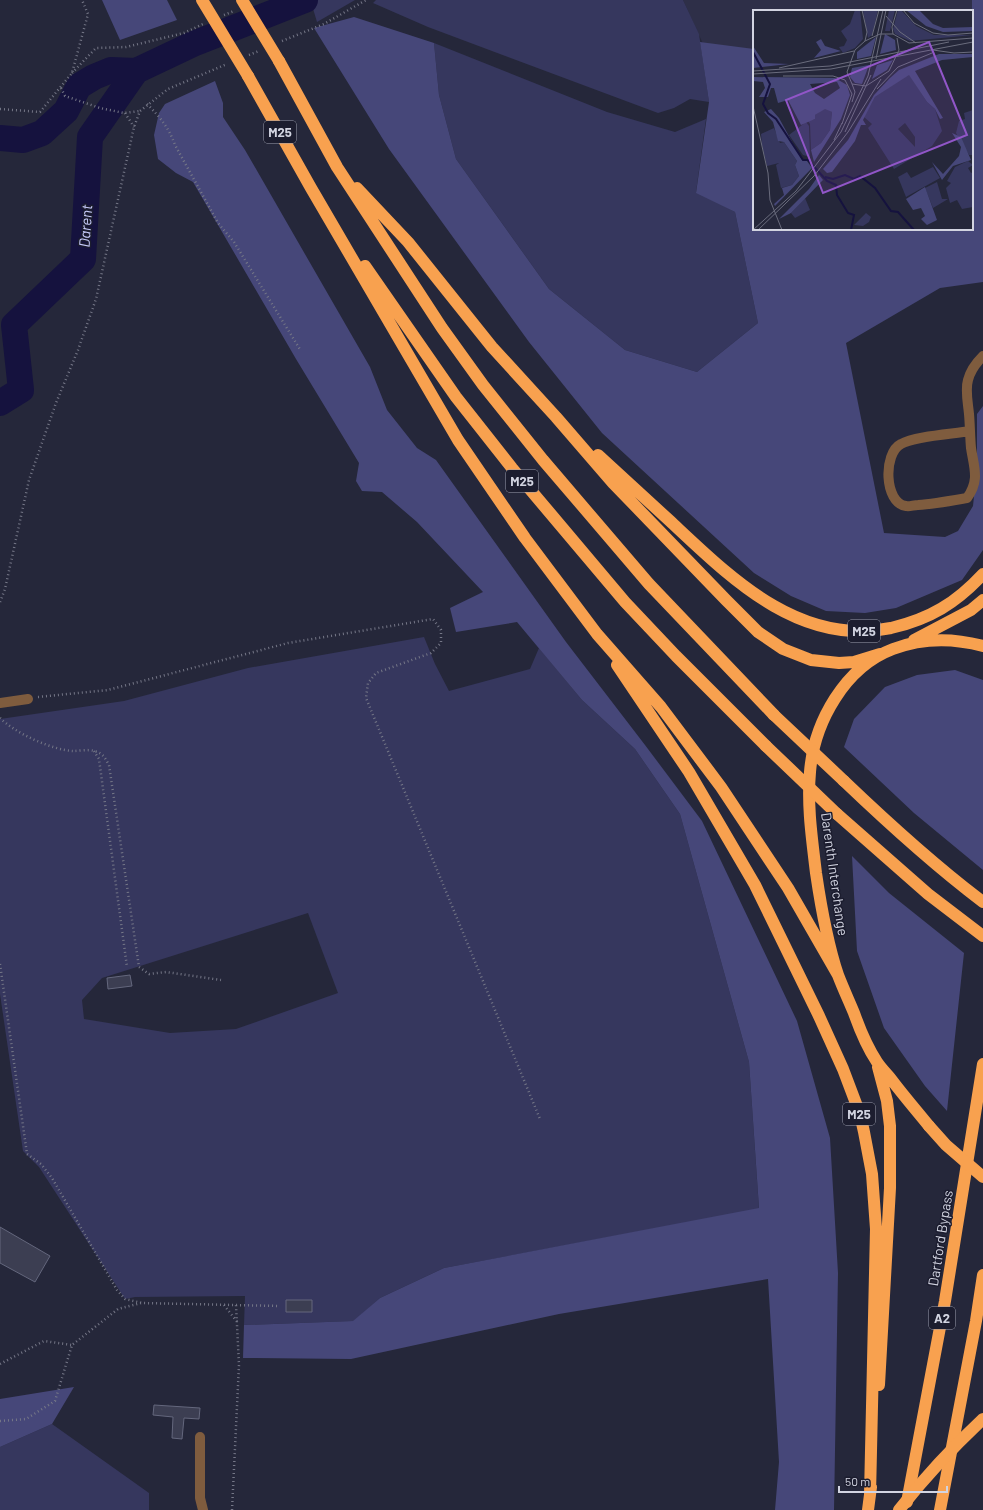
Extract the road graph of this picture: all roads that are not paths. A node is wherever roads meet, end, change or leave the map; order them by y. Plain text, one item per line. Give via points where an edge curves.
1 (202, 0) edge
2 (242, 0) edge
3 (337, 167) junction
4 (311, 188) junction
5 (983, 356) edge
6 (556, 417) junction
7 (970, 431) junction
8 (983, 574) edge
9 (983, 600) edge
10 (597, 634) junction
11 (908, 643) junction
12 (983, 646) edge
13 (880, 654) junction
14 (28, 698) road end
15 (0, 702) edge
16 (983, 902) edge
17 (983, 936) edge
18 (838, 975) junction
19 (877, 1062) junction
20 (983, 1064) edge
21 (983, 1177) edge
22 (983, 1275) edge
23 (983, 1419) edge
24 (200, 1437) dead end
25 (870, 1495) junction
26 (203, 1510) edge
27 (868, 1510) edge
28 (899, 1510) edge
29 (906, 1510) edge
30 (940, 1510) edge

1 - 4 highway, M25, bridge
2 - 3 highway, M25, bridge
3 - 6 highway, M25 via 408,242 492,347
3 - 16 highway, M25, bridge via 442,328 483,385 649,584 774,715 895,830
4 - 10 highway, M25 via 458,440 524,538
4 - 17 highway, M25, bridge via 456,397 625,602 676,656 837,814 928,894
5 - 7 street via 968,379
6 - 8 highway, M25 via 740,584 805,622 856,631 900,626 917,621 945,607
6 - 13 highway, M25 via 613,483 758,632 795,655 826,663 854,662
7 - 7 street via 976,477 973,490 967,498 920,505 906,506 897,503 891,494 888,469 891,456 899,444
9 - 11 highway via 971,610
10 - 18 highway, M25 via 661,707 721,787 788,888
10 - 25 highway, M25 via 689,772 755,885 822,1023 860,1114 872,1174 876,1229
11 - 12 highway, Darenth Interchange via 948,640
11 - 13 highway, Darenth Interchange
13 - 18 highway, Darenth Interchange via 864,665 839,692 818,735 810,771 813,851 822,909
14 - 15 street
18 - 19 highway, Darenth Interchange
19 - 21 highway, Darenth Interchange, bridge via 946,1145
19 - 25 highway via 887,1101 890,1126 890,1188
20 - 29 highway, Dartford Bypass / A2 via 946,1301
22 - 30 highway, A2
23 - 28 highway, bridge via 924,1479
24 - 26 street via 200,1498
25 - 27 highway

